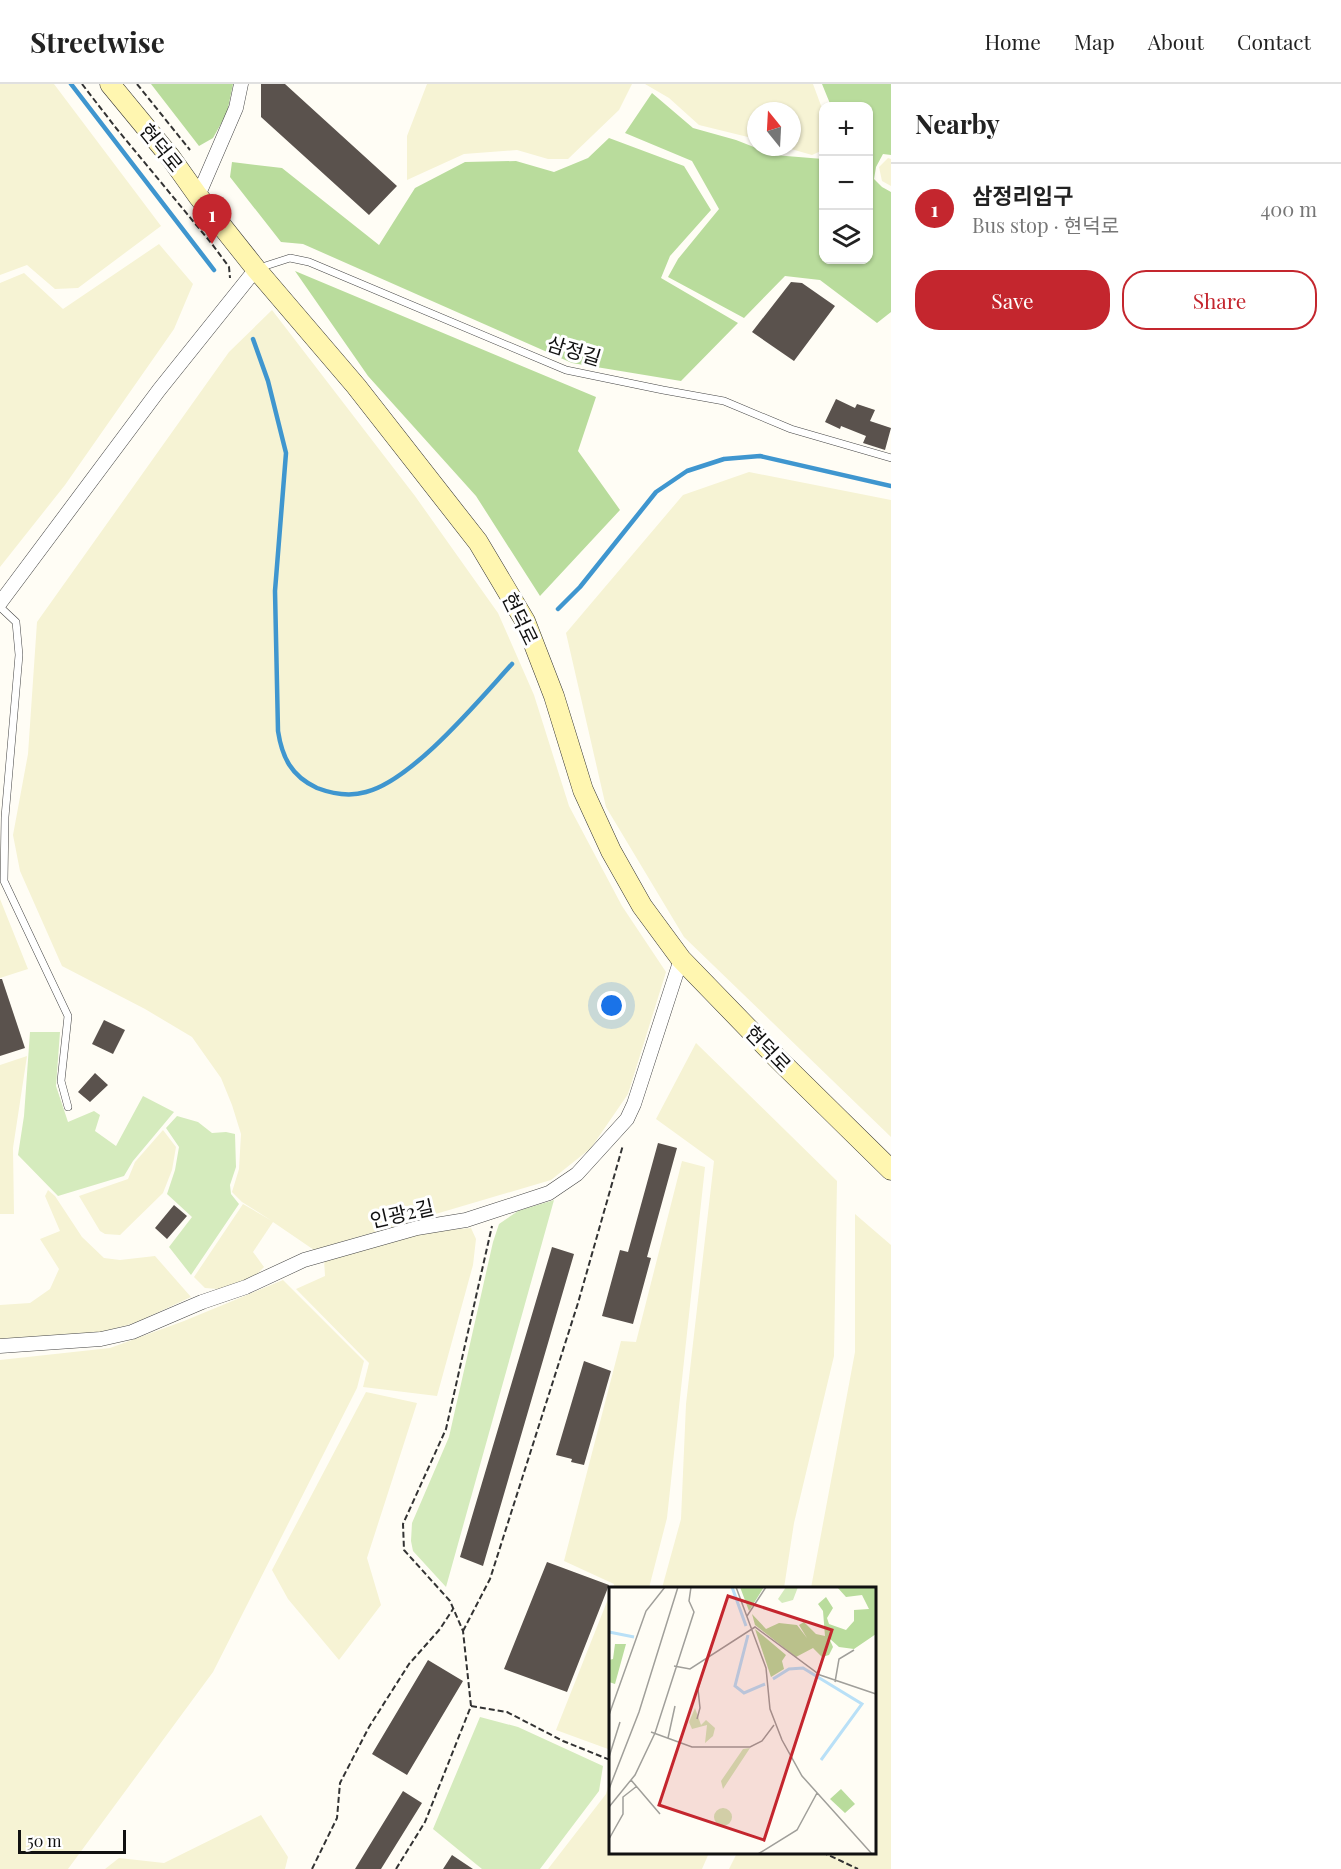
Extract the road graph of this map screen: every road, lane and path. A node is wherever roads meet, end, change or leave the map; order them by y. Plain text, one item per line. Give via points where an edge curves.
1 (82, 84) edge
2 (110, 84) edge
3 (137, 84) edge
4 (241, 84) edge
5 (190, 150) dead end
6 (198, 196) junction
7 (229, 267) dead end
8 (256, 269) junction
9 (891, 458) edge
10 (0, 605) edge
11 (681, 959) junction
12 (68, 1107) dead end
13 (627, 1119) junction
14 (891, 1170) edge
15 (496, 1211) junction
16 (0, 1346) edge
17 (453, 1608) junction
18 (463, 1631) junction
19 (471, 1706) junction
20 (609, 1760) edge
21 (826, 1854) edge
22 (312, 1869) edge
23 (396, 1869) edge
24 (858, 1869) edge

1 - 7 path
2 - 6 main road, 현덕로
3 - 5 path
4 - 6 street via 236,108
6 - 8 main road, 현덕로
8 - 9 lane, 삼정길 via 290,258 309,262 566,370 724,401 791,429
8 - 10 street via 159,390
8 - 11 main road, 현덕로 via 356,386 478,542 525,621 554,696 583,790 611,851 642,906
10 - 12 lane via 16,622 19,655 5,817 4,881 68,1016 61,1082
11 - 13 street, 인광2길
11 - 14 main road, 현덕로
13 - 15 street, 인광2길 via 577,1174 549,1193
13 - 18 path via 624,1145 585,1281 490,1580
15 - 16 street, 인광2길 via 417,1228 304,1260 132,1332 101,1339
15 - 17 path via 446,1428 403,1524 404,1550
17 - 18 path
17 - 22 path via 409,1664 369,1727 340,1783 337,1818
18 - 19 path
19 - 20 path via 507,1712
19 - 23 path via 425,1822
21 - 24 path

